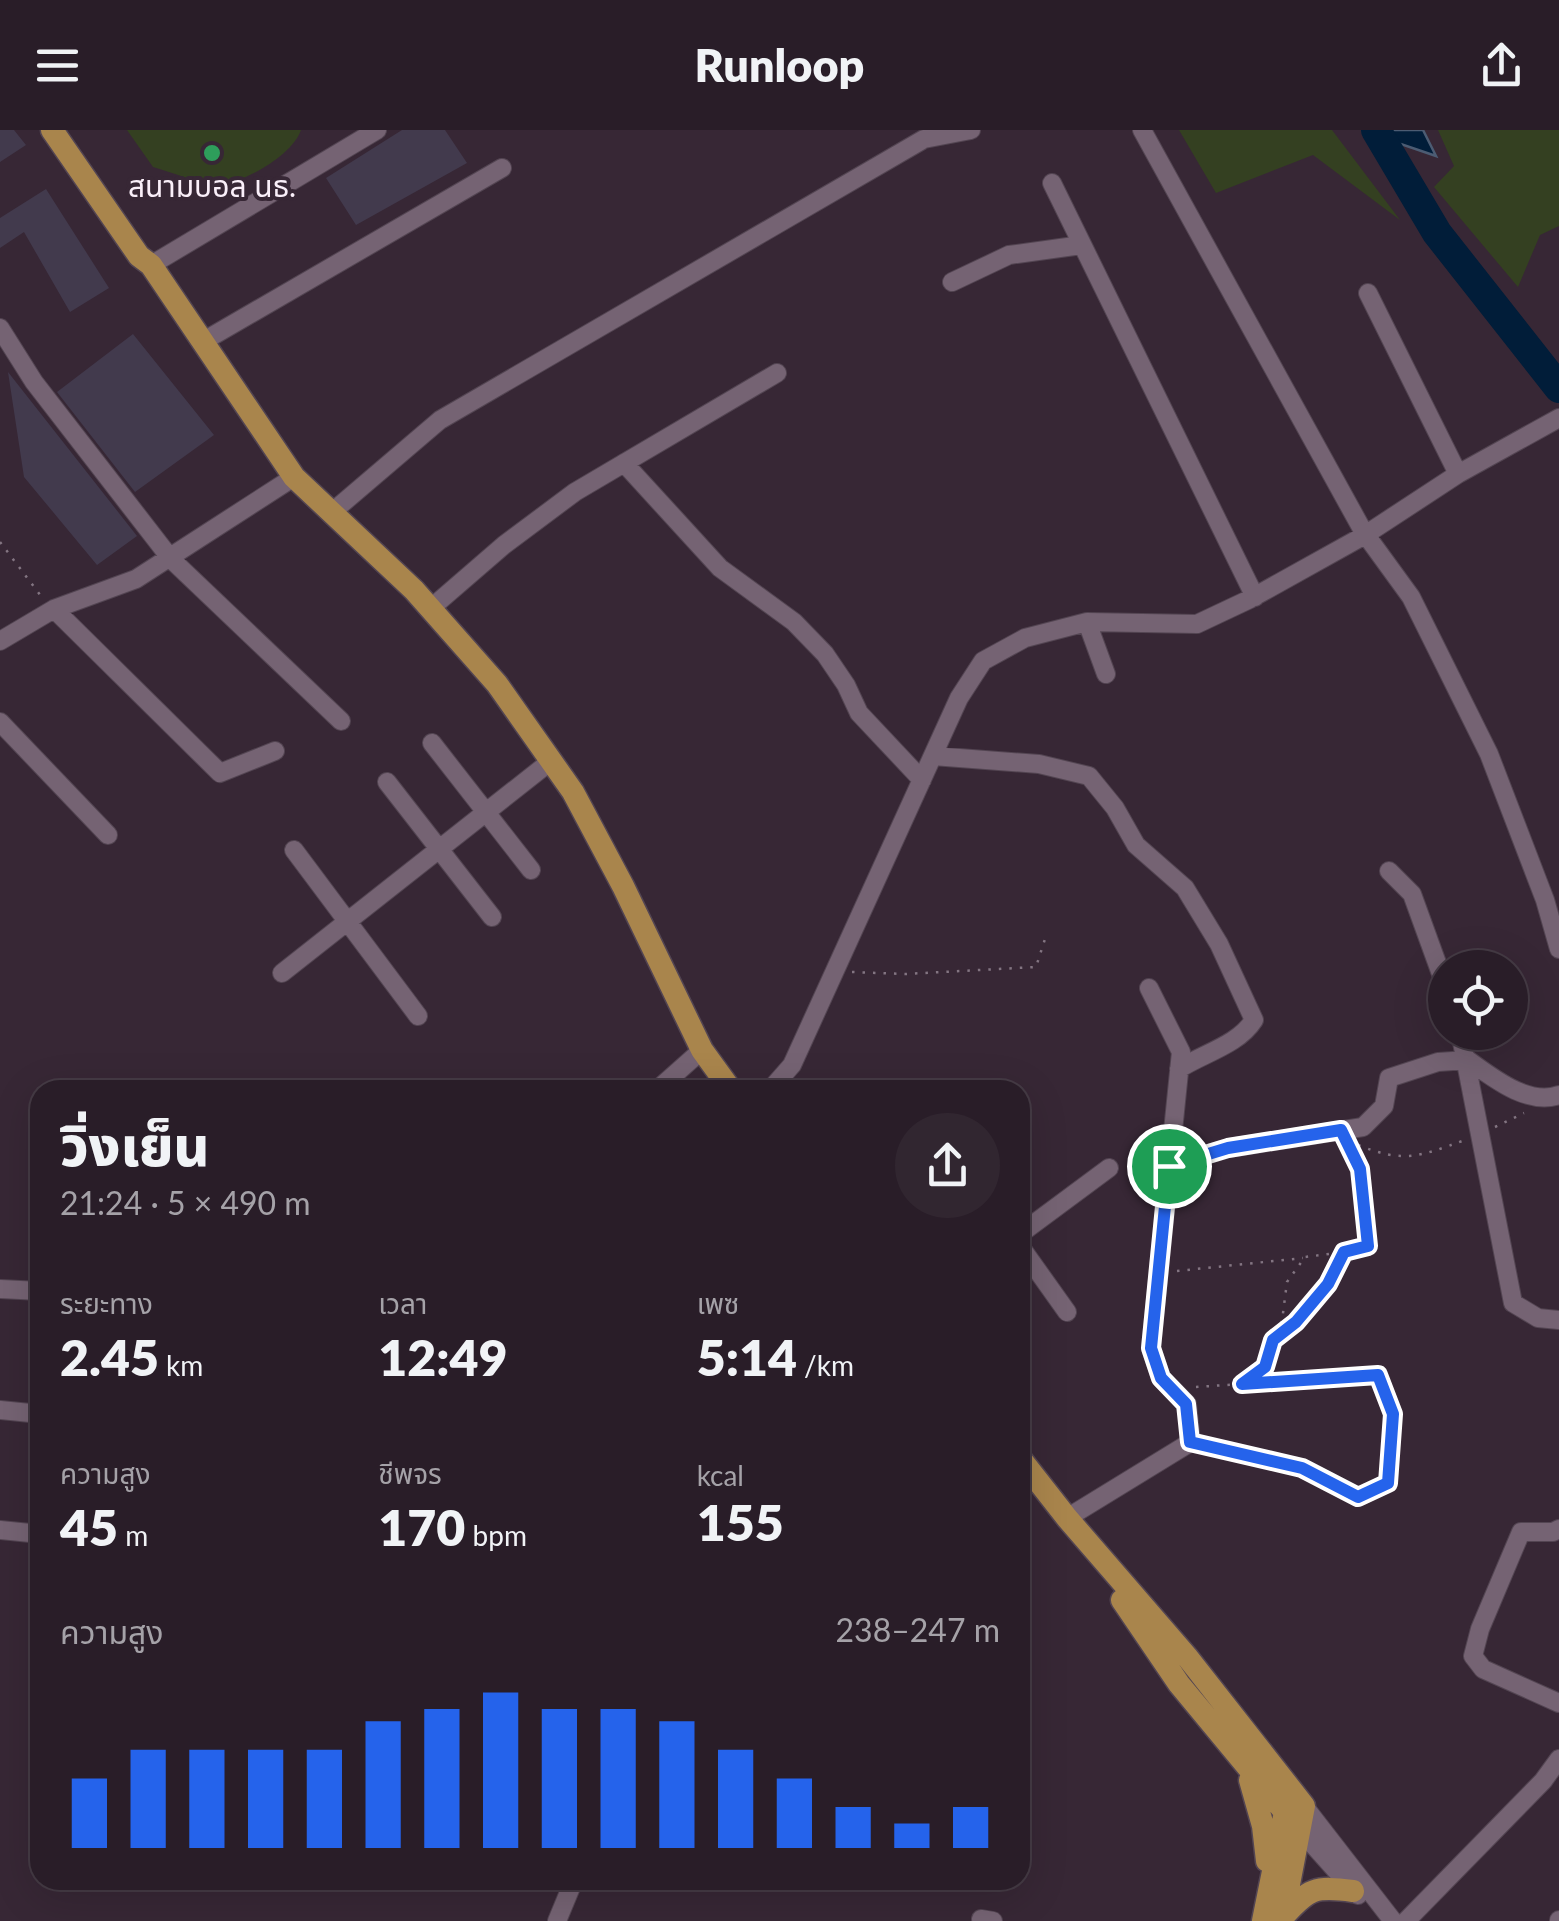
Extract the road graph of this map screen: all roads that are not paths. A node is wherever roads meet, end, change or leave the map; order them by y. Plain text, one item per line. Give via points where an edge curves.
1 (52, 130) edge
2 (377, 130) edge
3 (972, 130) edge
4 (1142, 130) edge
5 (502, 168) dead end
6 (1052, 183) dead end
7 (1082, 244) junction
8 (151, 265) junction
9 (952, 282) dead end
10 (1368, 293) dead end
11 (0, 328) edge
12 (202, 342) junction
13 (777, 373) dead end
14 (1556, 420) edge
15 (624, 463) junction
16 (1458, 474) junction
17 (294, 477) junction
18 (331, 513) junction
19 (1365, 534) junction
20 (171, 559) junction
21 (1255, 596) junction
22 (54, 609) junction
23 (430, 609) junction
24 (1088, 622) junction
25 (0, 641) edge
26 (1106, 674) dead end
27 (341, 721) dead end
28 (0, 722) edge
29 (432, 743) dead end
30 (275, 751) dead end
31 (932, 756) junction
32 (551, 761) junction
33 (922, 780) junction
34 (387, 782) dead end
35 (486, 812) junction
36 (108, 835) dead end
37 (439, 849) junction
38 (294, 850) dead end
39 (531, 870) dead end
40 (1389, 871) dead end
41 (492, 917) dead end
42 (347, 921) junction
43 (1559, 949) edge
44 (1432, 950) edge
45 (282, 972) dead end
46 (1149, 988) dead end
47 (418, 1016) dead end
48 (702, 1050) junction
49 (1465, 1050) edge
50 (1468, 1060) junction
51 (1179, 1068) junction
52 (668, 1080) edge
53 (724, 1080) edge
54 (779, 1080) edge
55 (1559, 1096) edge
56 (1169, 1166) junction
57 (1109, 1168) dead end
58 (1030, 1227) edge
59 (1030, 1260) edge
60 (0, 1289) edge
61 (30, 1290) edge
62 (1067, 1312) dead end
63 (1559, 1320) edge
64 (0, 1410) edge
65 (30, 1413) edge
66 (1030, 1471) edge
67 (1066, 1518) junction
68 (1559, 1529) edge
69 (0, 1530) edge
70 (30, 1533) edge
71 (1559, 1703) edge
72 (1222, 1718) junction
73 (1559, 1760) edge
74 (1246, 1767) junction
75 (1294, 1808) junction
76 (570, 1890) edge
77 (1353, 1891) junction
78 (1268, 1894) junction
79 (1276, 1920) edge
80 (557, 1921) edge
81 (1391, 1921) edge
82 (1406, 1921) edge

1 - 8 main road
2 - 8 street
3 - 18 street via 924,139 440,420
4 - 19 street
5 - 12 street
6 - 7 street
7 - 9 street via 1009,255
7 - 21 street
8 - 12 main road
10 - 16 street
11 - 20 street
12 - 17 main road
13 - 15 street
14 - 16 street
15 - 23 street via 546,513
15 - 33 street via 720,568 794,622 825,654 859,713
16 - 19 street
17 - 18 main road
17 - 20 street
18 - 23 main road
19 - 21 street
19 - 43 street via 1410,598 1488,754
20 - 22 street via 136,580
20 - 27 street
21 - 24 street via 1197,624
22 - 25 street
22 - 30 street via 220,773
23 - 32 main road
24 - 26 street
24 - 31 street via 1025,638 983,661
28 - 36 street
29 - 35 street
31 - 33 street
31 - 51 street via 1039,764 1089,776 1136,845 1185,888 1254,1020 1244,1036
32 - 35 street
32 - 48 main road via 624,886
33 - 54 street via 792,1065
34 - 37 street
35 - 37 street
35 - 39 street
37 - 41 street
37 - 42 street
38 - 42 street
40 - 44 street via 1412,894
42 - 45 street
42 - 47 street
46 - 51 street via 1181,1052
48 - 52 street
48 - 53 main road
49 - 50 street
50 - 55 street via 1507,1088
50 - 56 street via 1389,1078 1384,1106 1364,1127 1228,1148
50 - 63 street via 1513,1303 1538,1318
51 - 56 street
56 - 67 street via 1151,1348 1161,1378 1186,1404 1190,1442
57 - 58 street
59 - 62 street
60 - 61 street
64 - 65 street
66 - 67 main road
67 - 72 main road
68 - 71 street via 1521,1532 1472,1656 1483,1669
69 - 70 street
72 - 74 main road
72 - 75 main road
73 - 82 street
74 - 75 main road
74 - 78 main road via 1264,1826
75 - 77 street
75 - 78 main road
75 - 79 main road
75 - 81 street
76 - 80 street
77 - 79 main road via 1308,1891
77 - 81 street
78 - 79 main road

